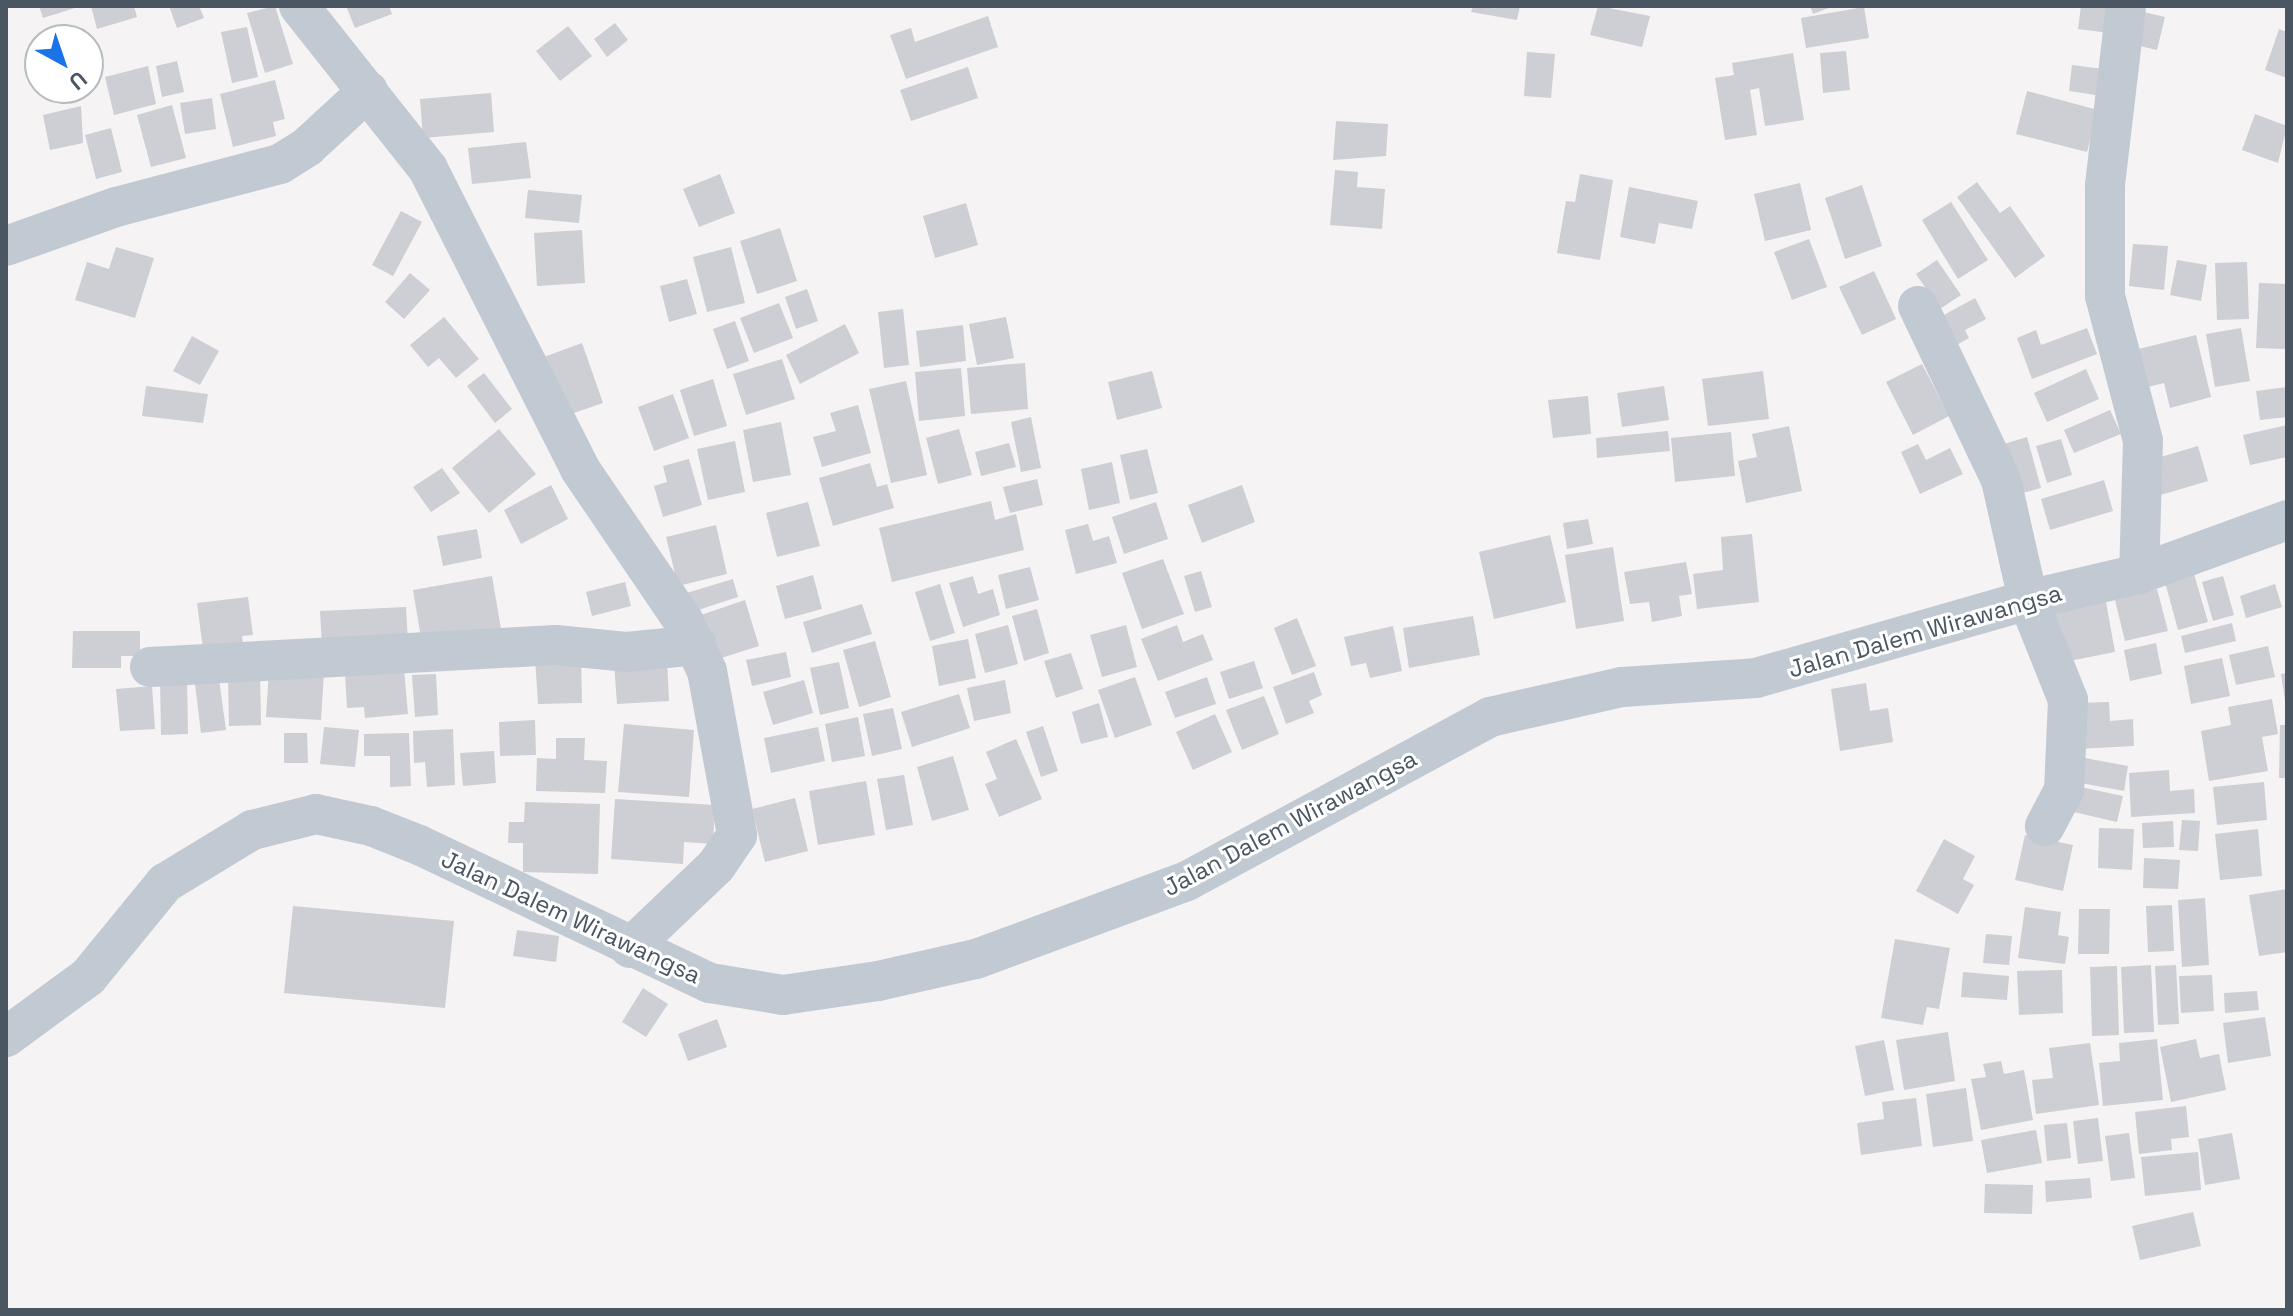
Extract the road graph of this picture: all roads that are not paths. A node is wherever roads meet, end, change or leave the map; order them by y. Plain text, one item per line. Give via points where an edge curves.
1 (299, 6) edge
2 (2126, 6) edge
3 (368, 91) junction
4 (6, 246) edge
5 (1918, 306) dead end
6 (2287, 520) edge
7 (2139, 574) junction
8 (2028, 600) junction
9 (697, 645) junction
10 (150, 667) dead end
11 (2045, 826) dead end
12 (630, 948) junction
13 (6, 1037) edge

1 - 3 street
2 - 7 street via 2105,186 2105,296 2143,441
3 - 4 street via 307,147 280,164 116,207
3 - 9 street via 428,169 580,469
5 - 8 street via 2001,480
6 - 7 street, Jalan Dalem Wirawangsa
7 - 8 street, Jalan Dalem Wirawangsa
8 - 11 street via 2068,700 2064,790
8 - 12 street, Jalan Dalem Wirawangsa via 1756,678 1622,687 1490,717 1187,881 976,959 783,995 710,983
9 - 10 street via 626,652 556,645
9 - 12 street via 707,671 737,835 716,866
12 - 13 street, Jalan Dalem Wirawangsa via 419,845 371,826 316,814 252,830 165,883 88,977

